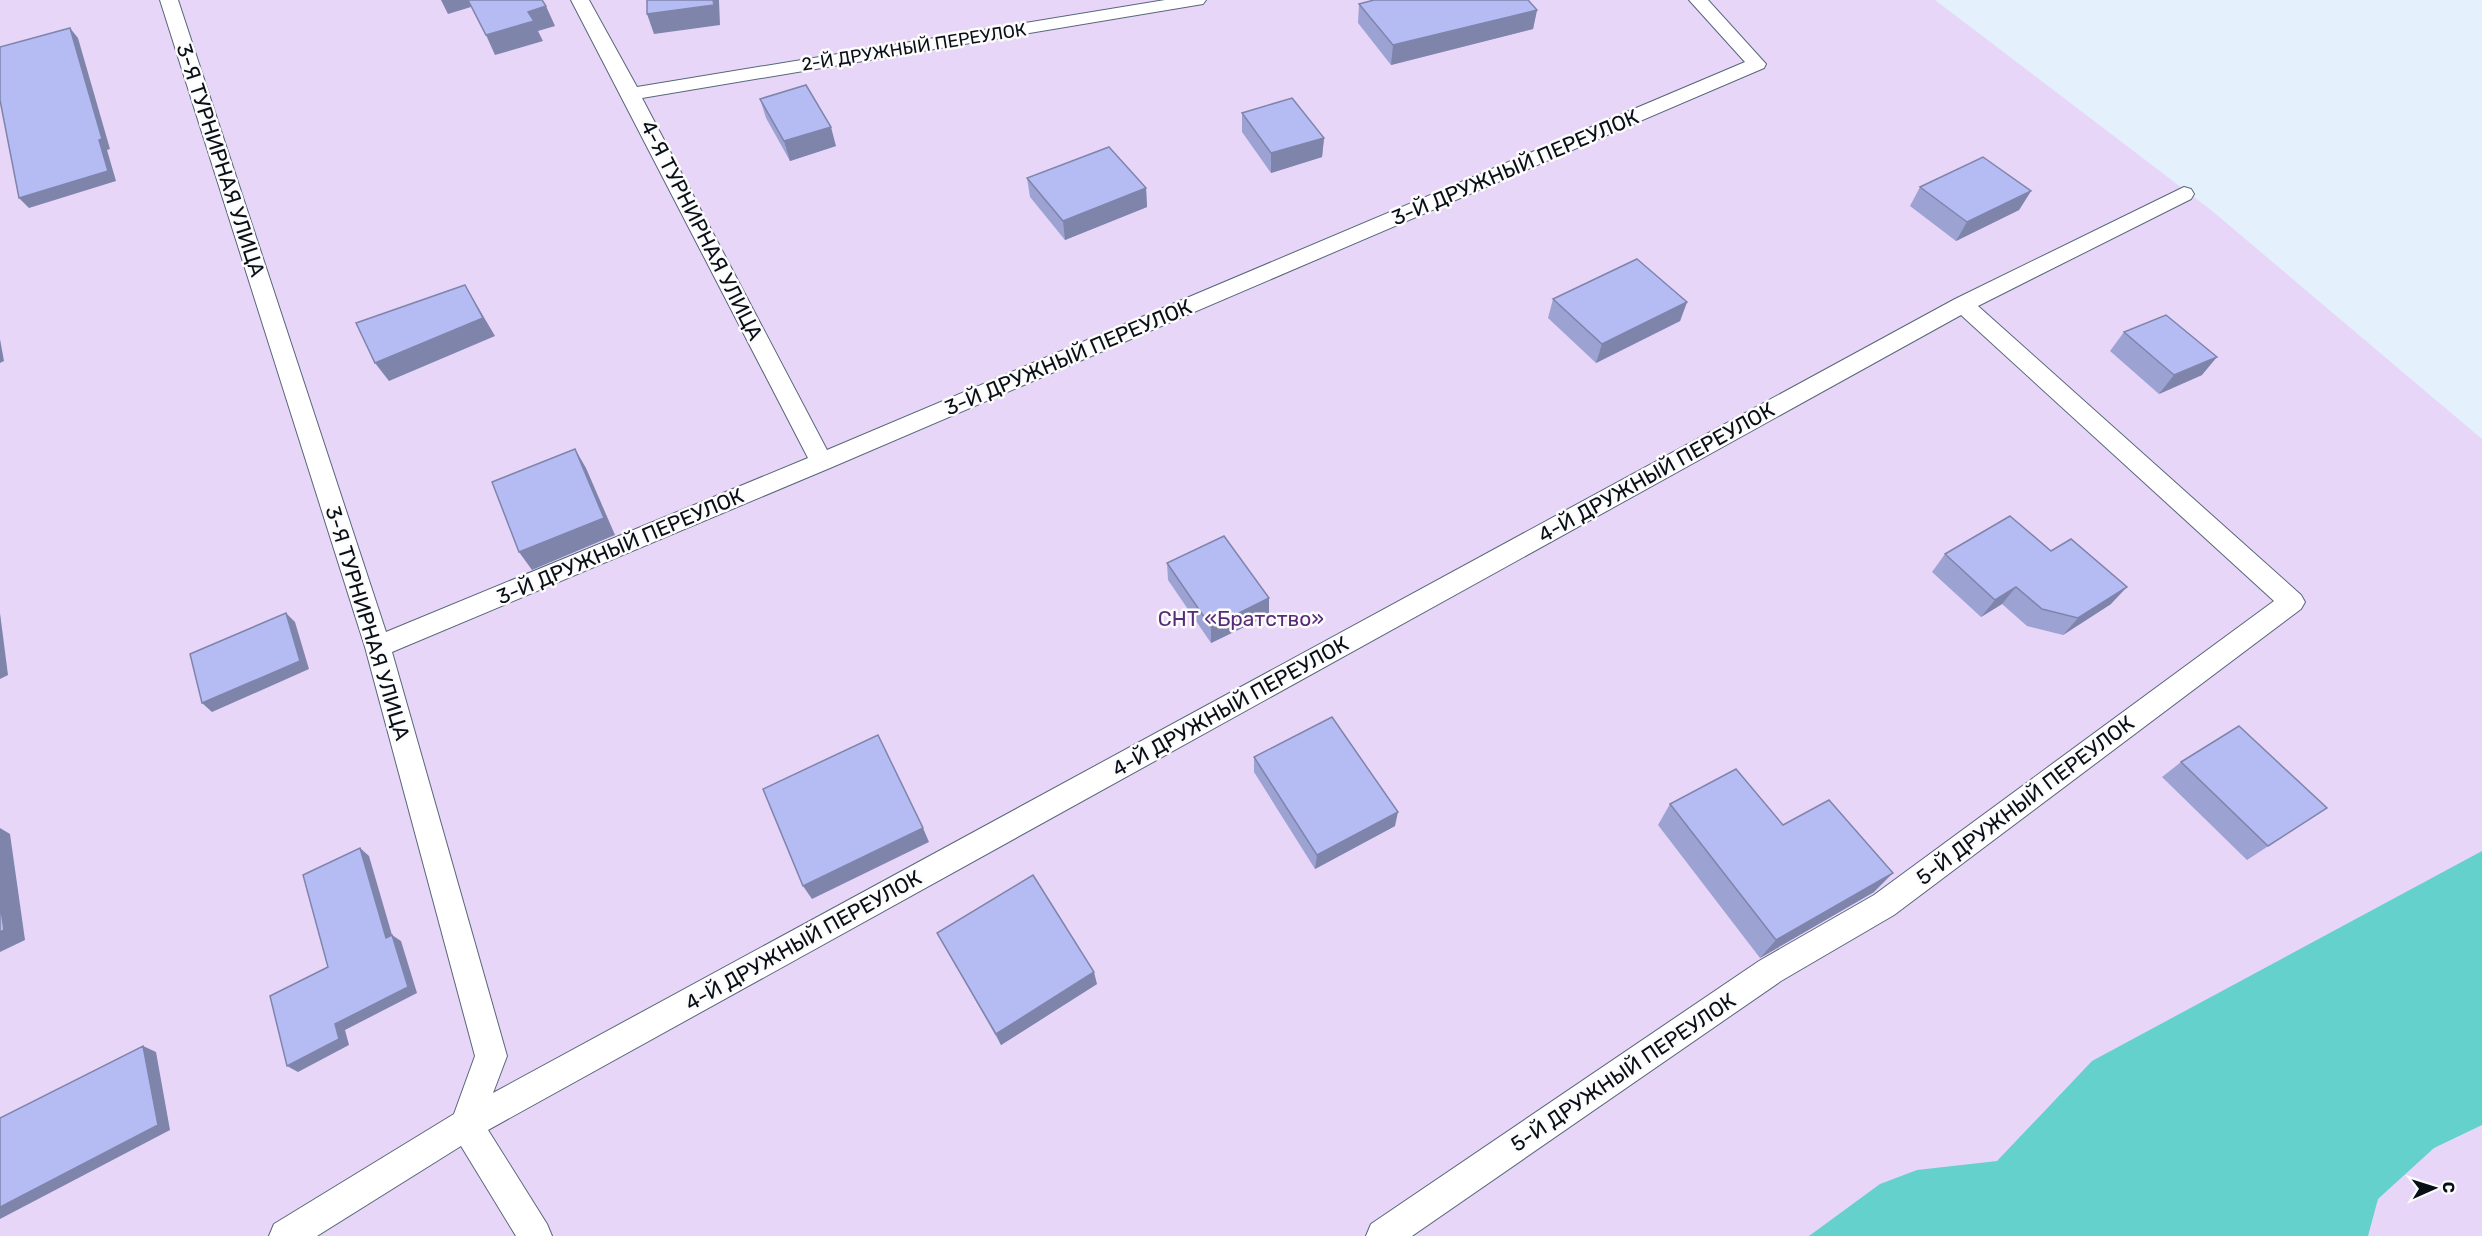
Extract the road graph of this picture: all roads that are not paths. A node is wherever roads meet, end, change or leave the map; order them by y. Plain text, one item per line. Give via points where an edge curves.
1 (169, 0) edge
2 (580, 0) edge
3 (1197, 0) edge
4 (1698, 0) edge
5 (631, 94) junction
6 (2184, 194) dead end
7 (1963, 304) junction
8 (822, 462) junction
9 (378, 647) junction
10 (466, 1125) junction
11 (286, 1236) edge
12 (535, 1236) edge
13 (1383, 1236) edge

1 - 9 lane, 3-Я ТУРНИРНАЯ УЛИЦА
2 - 5 lane, 4-Я ТУРНИРНАЯ УЛИЦА
3 - 5 lane, 2-Й ДРУЖНЫЙ ПЕРЕУЛОК
4 - 8 lane, 3-Й ДРУЖНЫЙ ПЕРЕУЛОК via 1757,64
5 - 8 lane, 4-Я ТУРНИРНАЯ УЛИЦА
6 - 7 lane, 4-Й ДРУЖНЫЙ ПЕРЕУЛОК
7 - 10 lane, 4-Й ДРУЖНЫЙ ПЕРЕУЛОК
7 - 13 lane, 5-Й ДРУЖНЫЙ ПЕРЕУЛОК via 2292,602 1884,905 1770,971
8 - 9 lane, 3-Й ДРУЖНЫЙ ПЕРЕУЛОК
9 - 10 lane, 3-Я ТУРНИРНАЯ УЛИЦА via 491,1056
10 - 11 lane, 4-Й ДРУЖНЫЙ ПЕРЕУЛОК
10 - 12 lane

